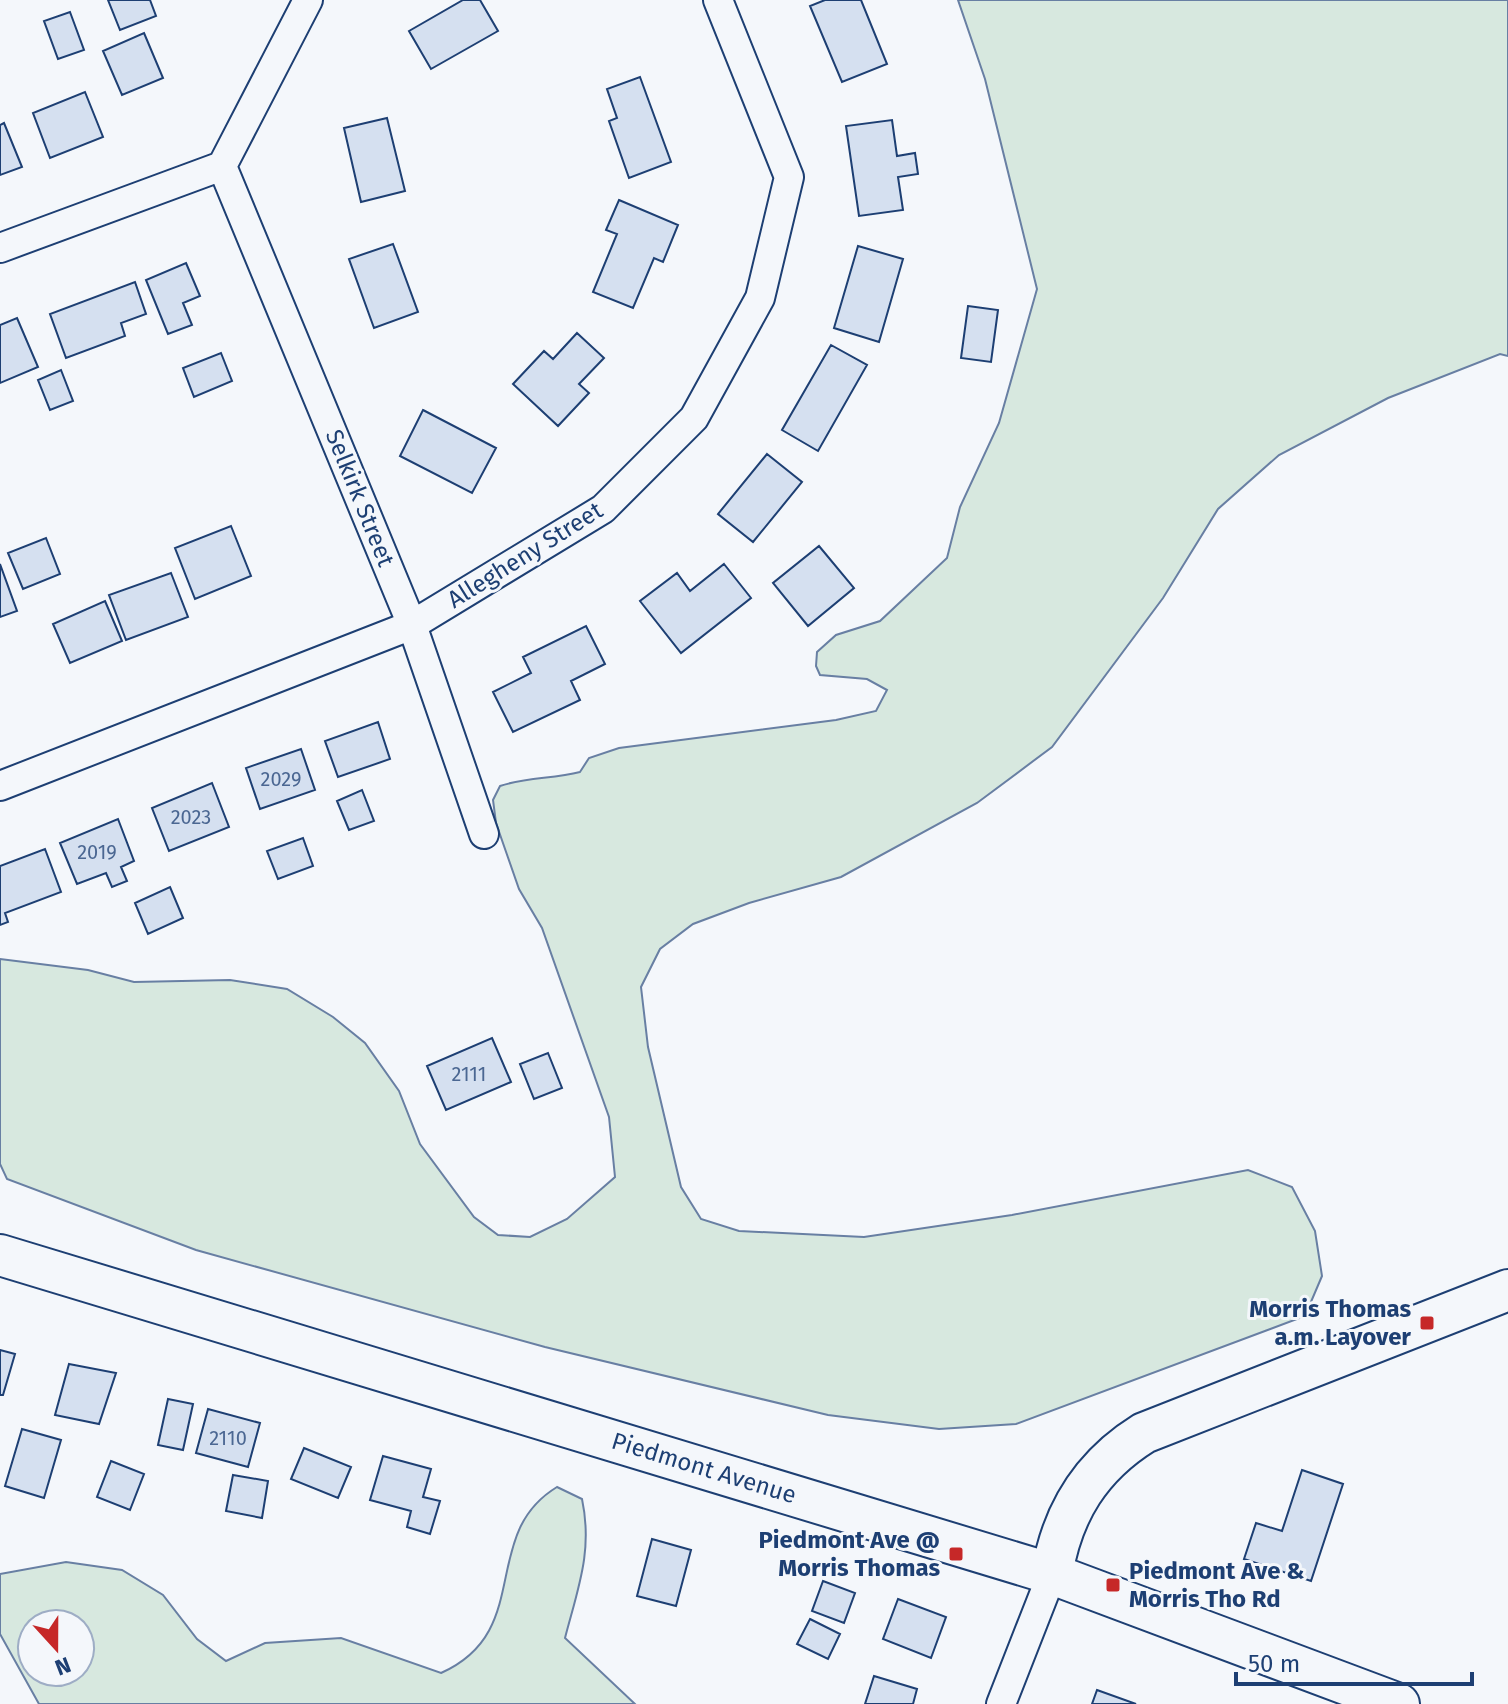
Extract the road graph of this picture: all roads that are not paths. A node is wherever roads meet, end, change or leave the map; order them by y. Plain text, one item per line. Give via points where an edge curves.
1 (308, 0) edge
2 (718, 0) edge
3 (222, 166) junction
4 (0, 248) edge
5 (412, 625) junction
6 (0, 786) edge
7 (484, 834) dead end
8 (0, 1255) edge
9 (1508, 1290) edge
10 (1052, 1574) junction
11 (1001, 1704) edge
12 (1399, 1704) edge

1 - 3 street
2 - 5 street, Allegheny Street via 789,177 760,298 694,418 603,509
3 - 4 street
3 - 5 street, Selkirk Street
5 - 6 street, Allegheny Street
5 - 7 street, Selkirk Street
8 - 10 main road, Piedmont Avenue
9 - 10 main road via 1144,1433 1102,1464 1084,1488 1064,1523
10 - 11 street
10 - 12 main road, Piedmont Avenue

